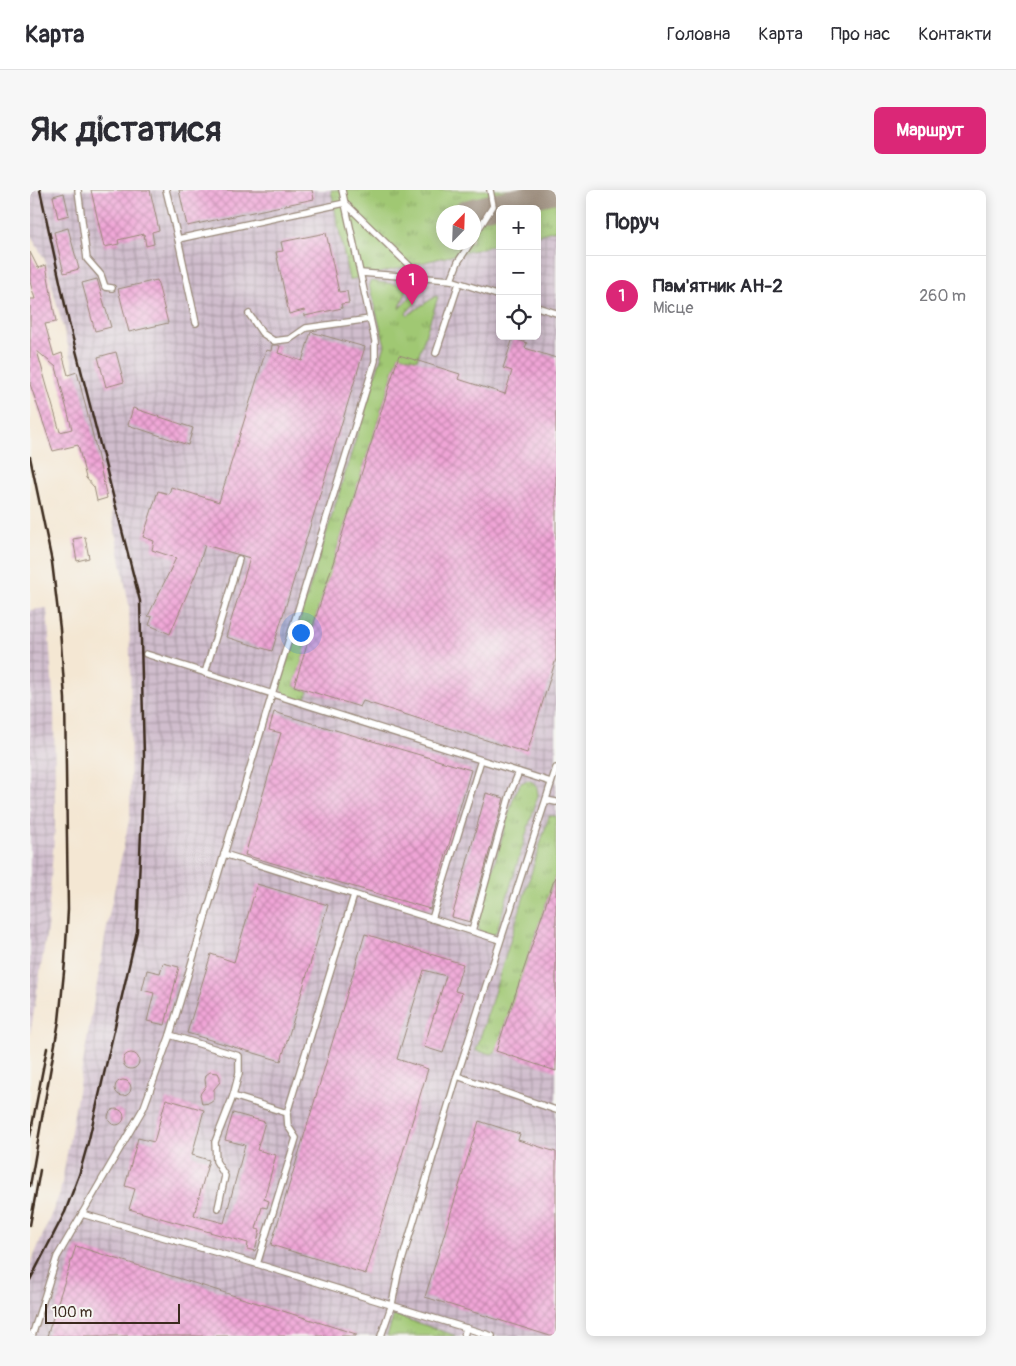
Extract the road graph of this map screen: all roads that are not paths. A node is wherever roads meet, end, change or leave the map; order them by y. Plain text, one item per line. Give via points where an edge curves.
1 (78, 190) edge
2 (166, 190) edge
3 (342, 190) edge
4 (490, 190) edge
5 (345, 203) junction
6 (481, 226) edge
7 (178, 240) junction
8 (465, 250) edge
9 (361, 273) junction
10 (422, 278) junction
11 (451, 280) junction
12 (458, 283) junction
13 (112, 288) dead end
14 (497, 295) edge
15 (541, 309) edge
16 (556, 313) edge
17 (249, 314) dead end
18 (370, 319) junction
19 (196, 323) dead end
20 (436, 353) dead end
21 (239, 559) dead end
22 (146, 654) dead end
23 (205, 673) junction
24 (272, 694) junction
25 (481, 760) junction
26 (556, 768) edge
27 (519, 772) junction
28 (551, 782) junction
29 (546, 800) junction
30 (556, 802) edge
31 (224, 854) junction
32 (354, 895) junction
33 (432, 919) junction
34 (472, 931) junction
35 (500, 940) junction
36 (170, 1035) junction
37 (458, 1076) junction
38 (233, 1096) junction
39 (556, 1110) edge
40 (287, 1113) junction
41 (218, 1208) dead end
42 (82, 1214) junction
43 (257, 1264) junction
44 (392, 1304) junction
45 (466, 1328) junction
46 (32, 1336) edge
47 (381, 1336) edge
48 (464, 1336) edge
49 (492, 1336) edge

1 - 13 lane via 87,259 101,275 105,287
2 - 7 lane
3 - 5 lane
4 - 6 lane via 493,206
5 - 7 lane
5 - 9 lane
5 - 10 lane
7 - 19 lane
8 - 11 lane
9 - 10 lane
9 - 18 lane
10 - 11 lane
11 - 12 lane
12 - 14 lane
12 - 20 lane
15 - 16 lane
17 - 18 lane via 262,333 274,341 290,339 306,328
18 - 24 lane via 375,361
21 - 23 lane
22 - 23 lane
23 - 24 lane
24 - 25 lane
24 - 31 lane
25 - 27 lane
25 - 33 lane
26 - 28 lane
27 - 28 lane
27 - 34 lane
28 - 29 lane
29 - 30 lane
29 - 35 lane
31 - 32 lane
31 - 36 lane
32 - 33 lane
32 - 40 lane
33 - 34 lane
34 - 35 lane
35 - 37 lane
36 - 38 lane via 239,1056 239,1073
36 - 42 lane via 144,1107
37 - 39 lane
37 - 44 lane via 398,1274
38 - 40 lane
38 - 41 lane via 215,1142 216,1161 224,1176
40 - 43 lane via 288,1126 296,1138
42 - 43 lane
42 - 46 lane via 57,1257
43 - 44 lane
44 - 45 lane
44 - 47 lane
45 - 48 lane
45 - 49 lane

